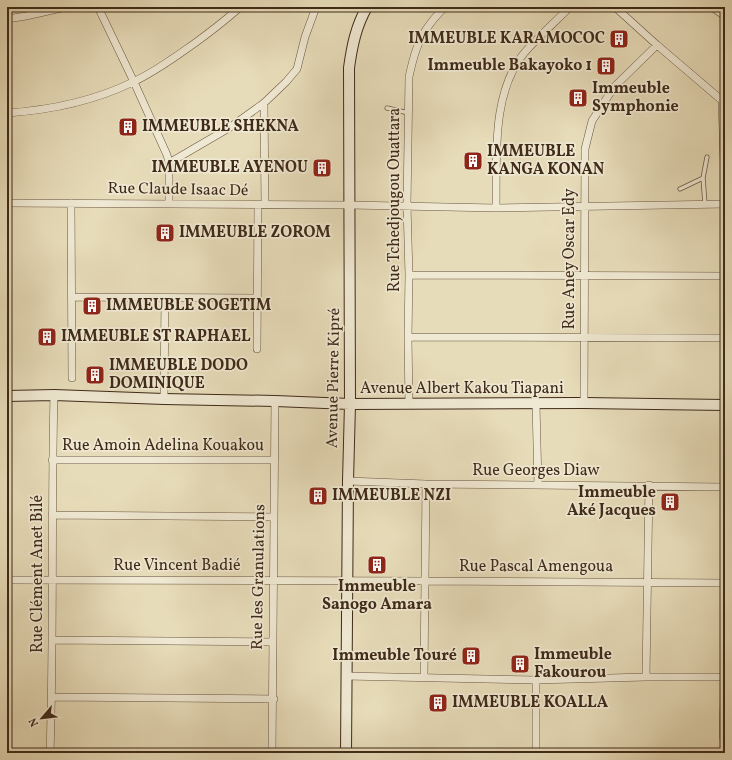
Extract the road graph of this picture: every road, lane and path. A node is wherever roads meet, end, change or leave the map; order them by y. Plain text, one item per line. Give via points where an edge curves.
1 (66, 7) edge
2 (98, 7) edge
3 (240, 7) edge
4 (316, 7) edge
5 (367, 7) edge
6 (445, 7) edge
7 (570, 7) edge
8 (615, 7) edge
9 (709, 7) edge
10 (725, 18) edge
11 (7, 19) edge
12 (657, 45) junction
13 (134, 82) junction
14 (264, 102) junction
15 (723, 102) edge
16 (386, 108) dead end
17 (7, 113) edge
18 (409, 113) junction
19 (707, 157) dead end
20 (169, 163) junction
21 (703, 178) junction
22 (680, 189) dead end
23 (725, 194) edge
24 (7, 203) edge
25 (71, 203) junction
26 (169, 204) junction
27 (705, 204) junction
28 (725, 204) edge
29 (261, 205) junction
30 (350, 205) junction
31 (407, 205) junction
32 (584, 206) junction
33 (496, 208) junction
34 (409, 275) junction
35 (584, 276) junction
36 (725, 276) edge
37 (71, 296) junction
38 (165, 298) junction
39 (258, 298) junction
40 (408, 337) junction
41 (725, 338) edge
42 (584, 339) junction
43 (257, 349) dead end
44 (725, 376) edge
45 (72, 378) dead end
46 (54, 395) junction
47 (7, 396) edge
48 (164, 399) junction
49 (275, 401) junction
50 (584, 403) junction
51 (350, 404) junction
52 (409, 404) junction
53 (536, 404) junction
54 (725, 406) edge
55 (725, 440) edge
56 (52, 460) junction
57 (275, 460) junction
58 (348, 481) junction
59 (426, 484) junction
60 (538, 485) junction
61 (649, 485) junction
62 (725, 487) edge
63 (52, 515) junction
64 (274, 517) junction
65 (7, 580) edge
66 (273, 580) junction
67 (52, 581) junction
68 (347, 581) junction
69 (426, 581) junction
70 (647, 582) junction
71 (725, 584) edge
72 (52, 640) junction
73 (272, 642) junction
74 (725, 670) edge
75 (346, 676) junction
76 (424, 677) junction
77 (646, 677) junction
78 (725, 677) edge
79 (536, 680) junction
80 (52, 697) junction
81 (274, 699) junction
82 (724, 735) edge
83 (725, 749) edge
84 (50, 753) edge
85 (272, 753) edge
86 (346, 753) edge
87 (536, 753) edge

1 - 11 street
2 - 13 street
3 - 13 street via 188,48
4 - 14 street via 297,69
5 - 30 street, Avenue Pierre Kipré via 356,33 349,68
6 - 18 street, Rue Tchedjougou Ouattara via 430,23 414,57 409,77
7 - 33 street via 524,52 505,90 498,119
8 - 12 street
9 - 10 lane
12 - 15 street
12 - 32 street, Rue Aney Oscar Edy via 614,87 592,121 585,149
13 - 17 street via 67,105
13 - 20 street
14 - 20 street via 229,128
14 - 29 street
15 - 23 street
16 - 18 lane
18 - 31 street, Rue Tchedjougou Ouattara
19 - 21 lane
20 - 26 street
21 - 22 lane
21 - 27 lane
24 - 25 street, Rue Claude Isaac Dé
25 - 26 street, Rue Claude Isaac Dé
25 - 37 street
26 - 29 street, Rue Claude Isaac Dé
27 - 28 street, Rue Claude Isaac Dé
27 - 32 street, Rue Claude Isaac Dé
29 - 30 street, Rue Claude Isaac Dé
29 - 39 street
30 - 31 street, Rue Claude Isaac Dé
30 - 51 street, Avenue Pierre Kipré
31 - 33 street, Rue Claude Isaac Dé
31 - 34 street, Rue Tchedjougou Ouattara
32 - 33 street, Rue Claude Isaac Dé
32 - 35 street, Rue Aney Oscar Edy
34 - 35 street
34 - 40 street, Rue Tchedjougou Ouattara
35 - 36 street
35 - 42 street, Rue Aney Oscar Edy
37 - 38 street
37 - 45 street
38 - 39 street
38 - 48 street
39 - 43 street
40 - 42 street
40 - 52 street, Rue Tchedjougou Ouattara
41 - 42 street
42 - 50 street, Rue Aney Oscar Edy
44 - 54 street
46 - 47 street, Avenue Albert Kakou Tiapani
46 - 48 street, Avenue Albert Kakou Tiapani
46 - 56 street, Rue Clément Anet Bilé
48 - 49 street, Avenue Albert Kakou Tiapani
49 - 51 street, Avenue Albert Kakou Tiapani
49 - 57 street, Rue les Granulations
50 - 53 street, Avenue Albert Kakou Tiapani
50 - 54 street, Avenue Albert Kakou Tiapani
51 - 52 street, Avenue Albert Kakou Tiapani
51 - 58 street, Avenue Pierre Kipré
52 - 53 street, Avenue Albert Kakou Tiapani
53 - 60 street
54 - 55 street
56 - 57 street, Rue Amoin Adelina Kouakou
56 - 63 street, Rue Clément Anet Bilé
57 - 64 street, Rue les Granulations
58 - 59 street, Rue Georges Diaw
58 - 68 street, Avenue Pierre Kipré
59 - 60 street, Rue Georges Diaw
59 - 69 street
60 - 61 street, Rue Georges Diaw
61 - 62 street, Rue Georges Diaw
61 - 70 street
63 - 64 street
63 - 67 street, Rue Clément Anet Bilé
64 - 66 street, Rue les Granulations
65 - 67 street, Rue Vincent Badié
66 - 67 street, Rue Vincent Badié
66 - 68 street, Rue Vincent Badié
66 - 73 street, Rue les Granulations
67 - 72 street, Rue Clément Anet Bilé
68 - 69 street, Rue Pascal Amengoua
68 - 75 street, Avenue Pierre Kipré
69 - 70 street, Rue Pascal Amengoua
69 - 76 street
70 - 71 street, Rue Pascal Amengoua
70 - 77 street
72 - 73 street
72 - 80 street, Rue Clément Anet Bilé
73 - 81 street, Rue les Granulations
74 - 78 street
75 - 76 street
75 - 86 street, Avenue Pierre Kipré
76 - 79 street
77 - 78 street
77 - 79 street
78 - 82 street
79 - 87 street
80 - 81 street
80 - 84 street, Rue Clément Anet Bilé
81 - 85 street, Rue les Granulations
82 - 83 street

